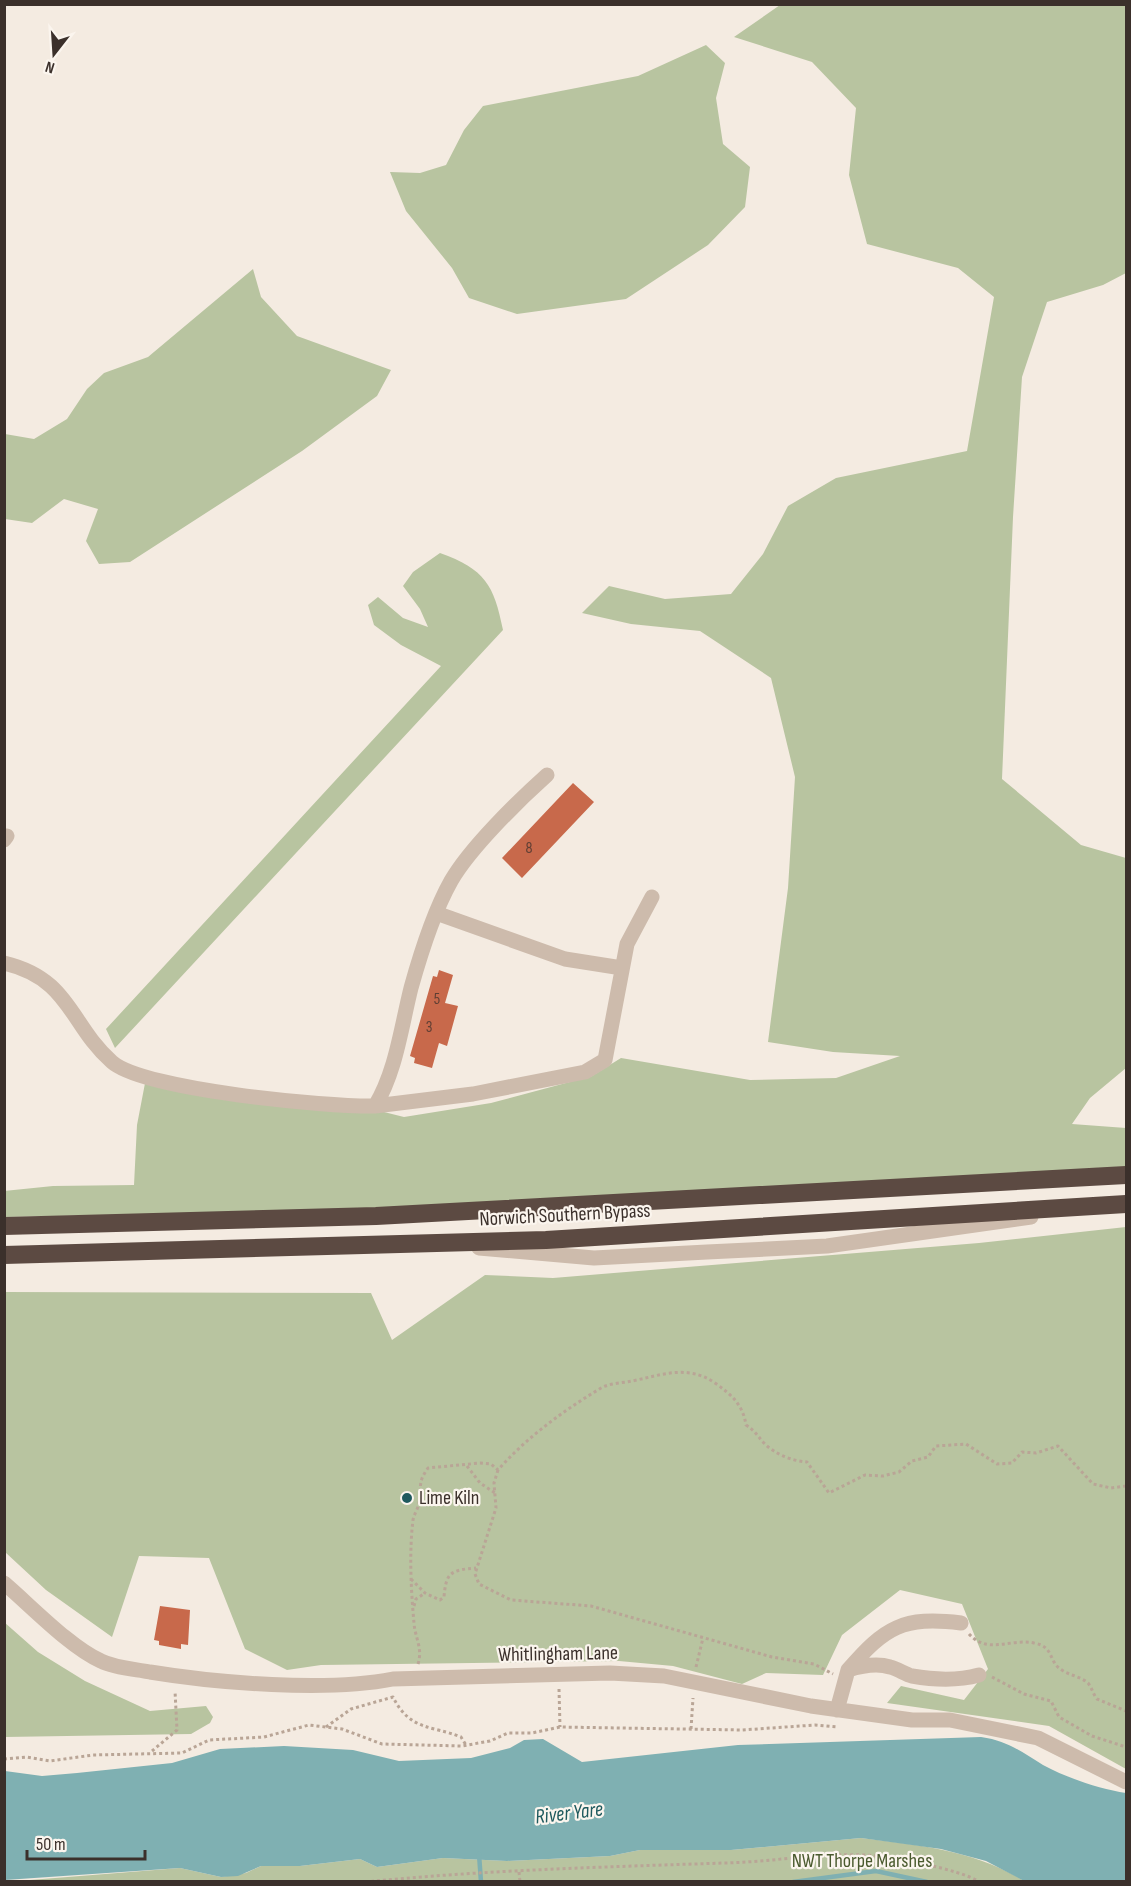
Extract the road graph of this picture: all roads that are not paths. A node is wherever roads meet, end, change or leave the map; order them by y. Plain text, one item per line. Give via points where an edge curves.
1 (547, 775) dead end
2 (652, 897) dead end
3 (436, 913) junction
4 (4, 963) edge
5 (621, 968) junction
6 (375, 1106) junction
7 (1126, 1175) edge
8 (1126, 1204) edge
9 (4, 1226) edge
10 (4, 1255) edge
11 (4, 1583) edge
12 (961, 1623) road end
13 (846, 1675) junction
14 (979, 1675) road end
15 (837, 1710) junction
16 (1126, 1782) edge

1 - 3 street via 466,861 452,879
2 - 5 street via 627,944
3 - 5 street via 564,959
3 - 6 street via 412,986 392,1069
4 - 6 street via 23,968 62,995 99,1047 127,1072 218,1091 333,1106
5 - 6 street via 605,1060 585,1072 473,1094
7 - 9 highway, Norwich Southern Bypass via 376,1216
8 - 10 highway, Norwich Southern Bypass via 558,1240
11 - 15 street, Whitlingham Lane via 104,1663 173,1676 312,1684 610,1673 664,1676
12 - 13 street via 911,1621 889,1631 866,1649
13 - 14 street via 862,1665 888,1666 910,1675 937,1679
13 - 15 street
15 - 16 street, Whitlingham Lane via 912,1720 950,1720 1038,1738

